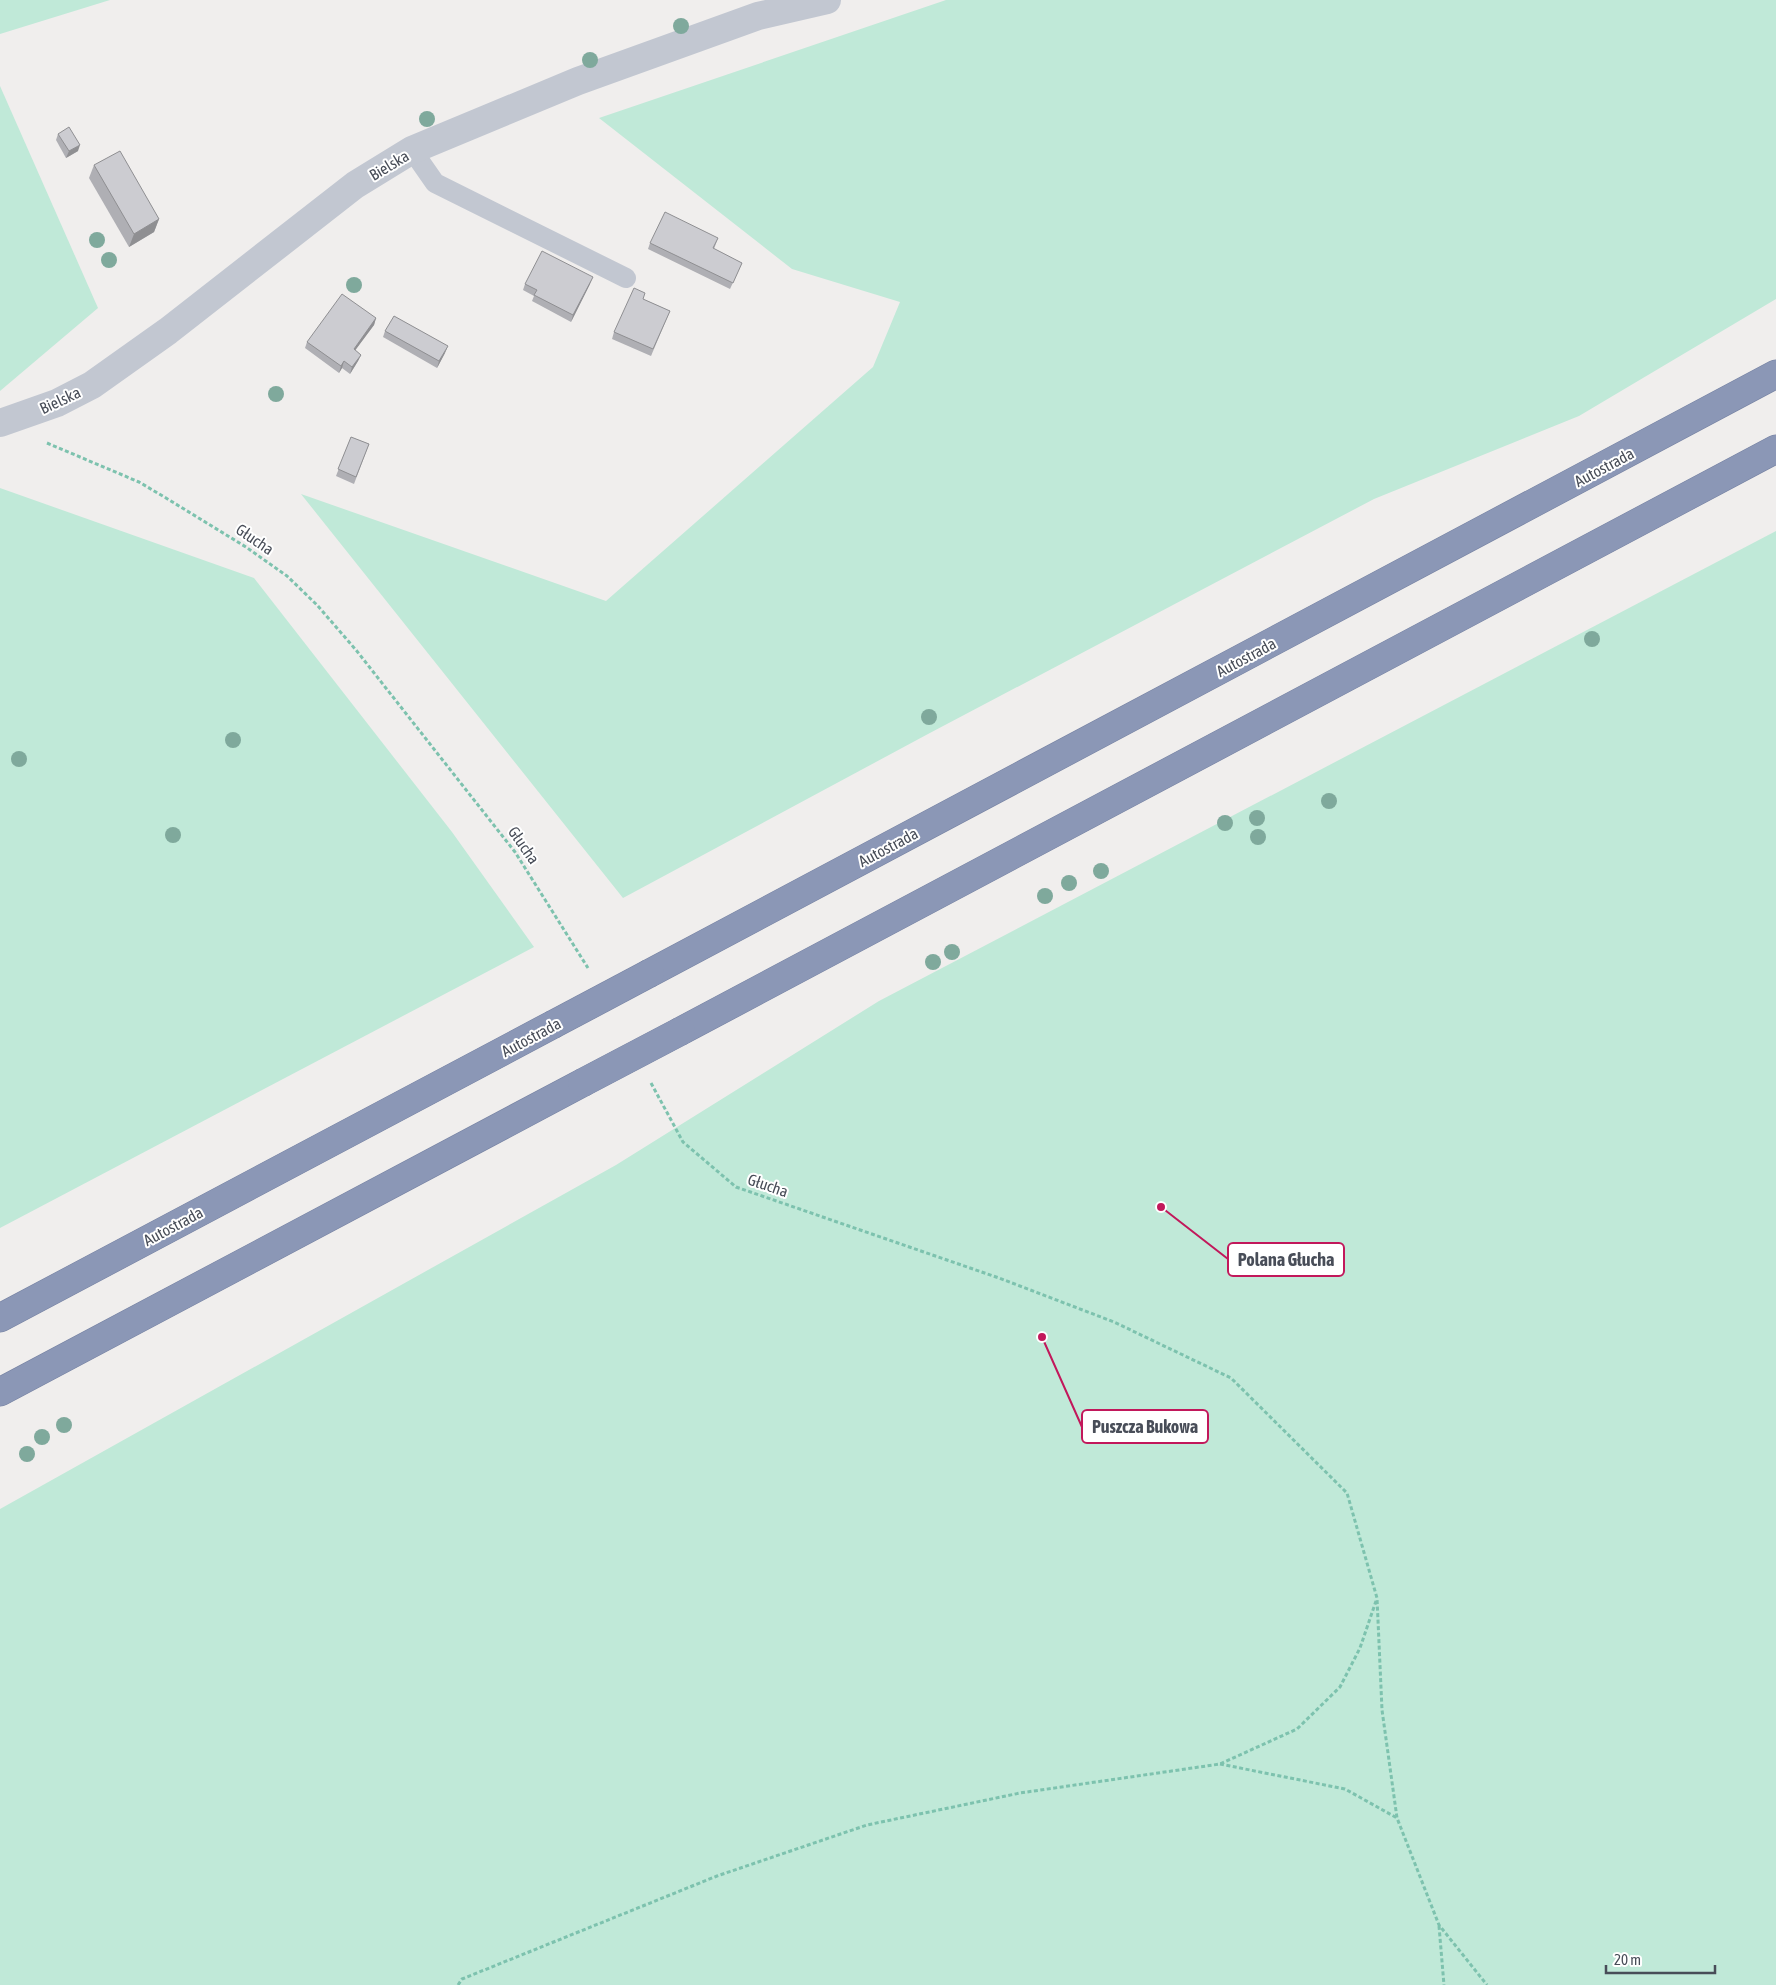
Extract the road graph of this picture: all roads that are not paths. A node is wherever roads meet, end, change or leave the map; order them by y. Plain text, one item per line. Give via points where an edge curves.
1 (827, 0) edge
2 (412, 150) junction
3 (626, 278) dead end
4 (1776, 374) edge
5 (0, 423) edge
6 (1776, 449) edge
7 (0, 1318) edge
8 (0, 1392) edge

1 - 2 street, Bielska via 758,16 578,80
2 - 3 lane via 435,183
2 - 5 street, Bielska via 355,185 99,381 58,403
4 - 7 highway, Autostrada, bridge
6 - 8 highway, bridge

